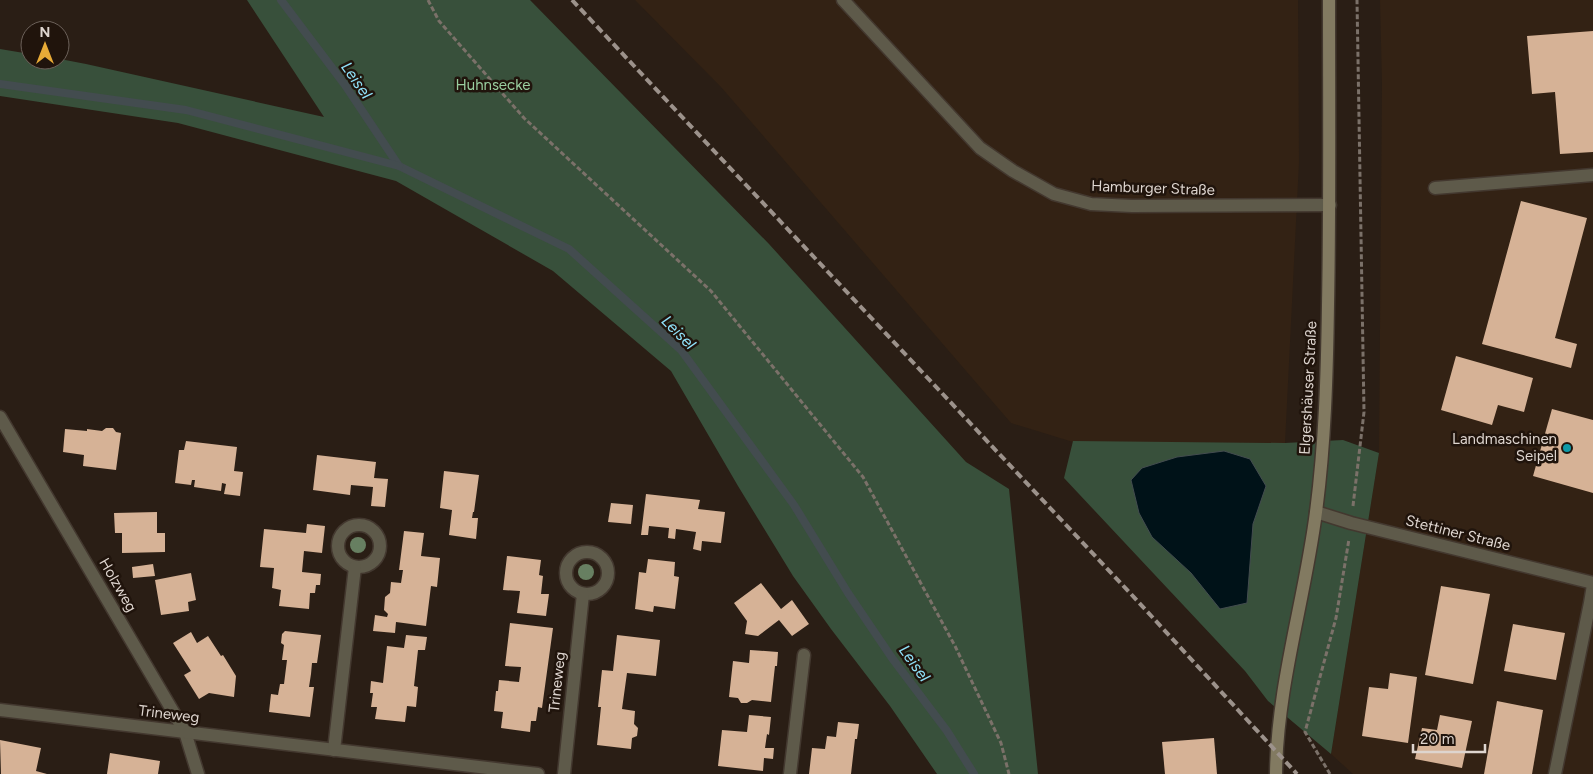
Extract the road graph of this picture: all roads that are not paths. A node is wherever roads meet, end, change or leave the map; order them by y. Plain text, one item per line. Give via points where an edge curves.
1 (843, 0) edge
2 (1329, 0) edge
3 (1593, 175) edge
4 (1435, 188) dead end
5 (1330, 205) junction
6 (0, 417) edge
7 (1316, 512) junction
8 (355, 567) dead end
9 (1593, 584) edge
10 (583, 594) dead end
11 (804, 655) dead end
12 (0, 710) edge
13 (185, 732) junction
14 (334, 750) junction
15 (198, 774) edge
16 (538, 774) edge
17 (564, 774) edge
18 (790, 774) edge
19 (1276, 774) edge
20 (1556, 774) edge

1 - 5 street, Hamburger Straße via 980,148 1054,194 1091,204 1132,206
2 - 5 street, Elgershäuser Straße
3 - 4 street
5 - 7 street, Elgershäuser Straße via 1326,399
6 - 13 street, Holzweg
7 - 9 street, Stettiner Straße
7 - 19 street, Elgershäuser Straße via 1281,707
8 - 14 street
9 - 20 street
10 - 17 street, Trineweg
11 - 18 street
12 - 13 street, Trineweg
13 - 14 street, Trineweg
13 - 15 street, Holzweg
14 - 16 street, Trineweg

